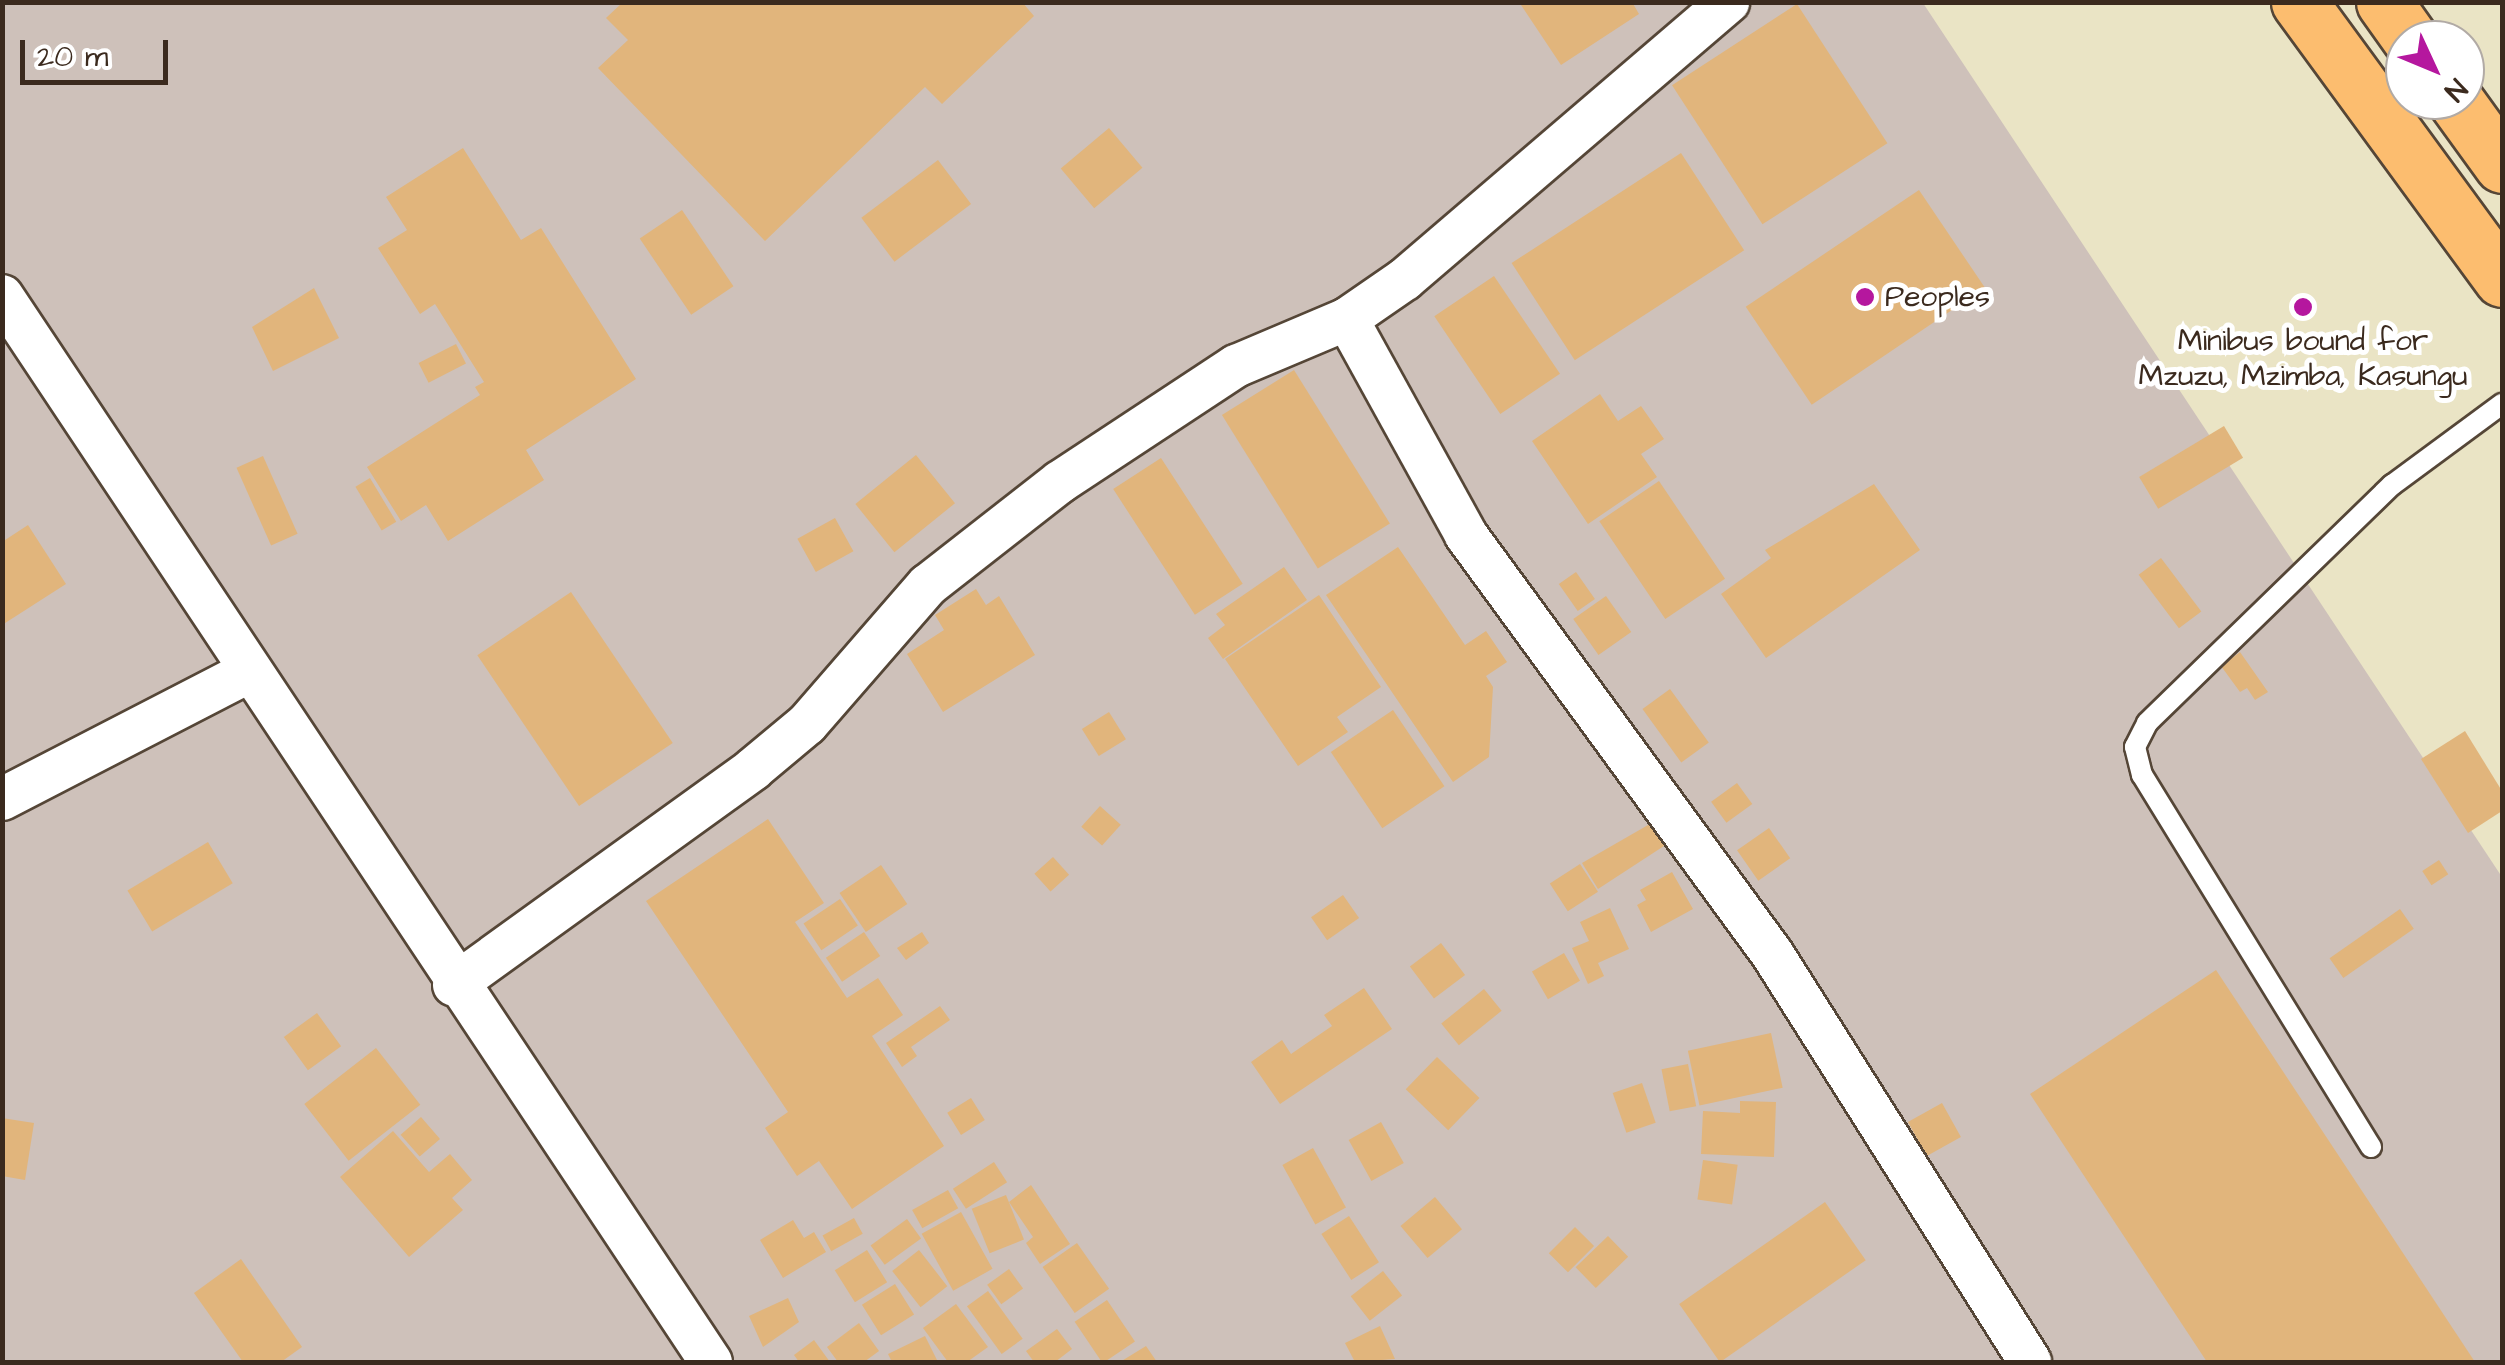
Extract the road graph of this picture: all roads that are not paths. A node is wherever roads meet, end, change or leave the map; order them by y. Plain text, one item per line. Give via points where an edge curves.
1 (1728, 2) edge
2 (2299, 2) edge
3 (2469, 120) edge
4 (2502, 166) edge
5 (2502, 279) edge
6 (2, 296) edge
7 (1346, 319) junction
8 (2502, 404) edge
9 (250, 671) junction
10 (2, 799) edge
11 (454, 984) junction
12 (2372, 1147) dead end
13 (710, 1362) edge
14 (2030, 1362) edge

1 - 7 street via 1405,279
2 - 5 highway
3 - 4 highway
6 - 9 street
7 - 11 street via 1236,366 1060,482 928,586 807,724 753,769
7 - 14 street via 1466,536 1772,955
8 - 12 lane via 2392,486 2148,722 2135,747 2142,775
9 - 10 street
9 - 11 street
11 - 13 street

